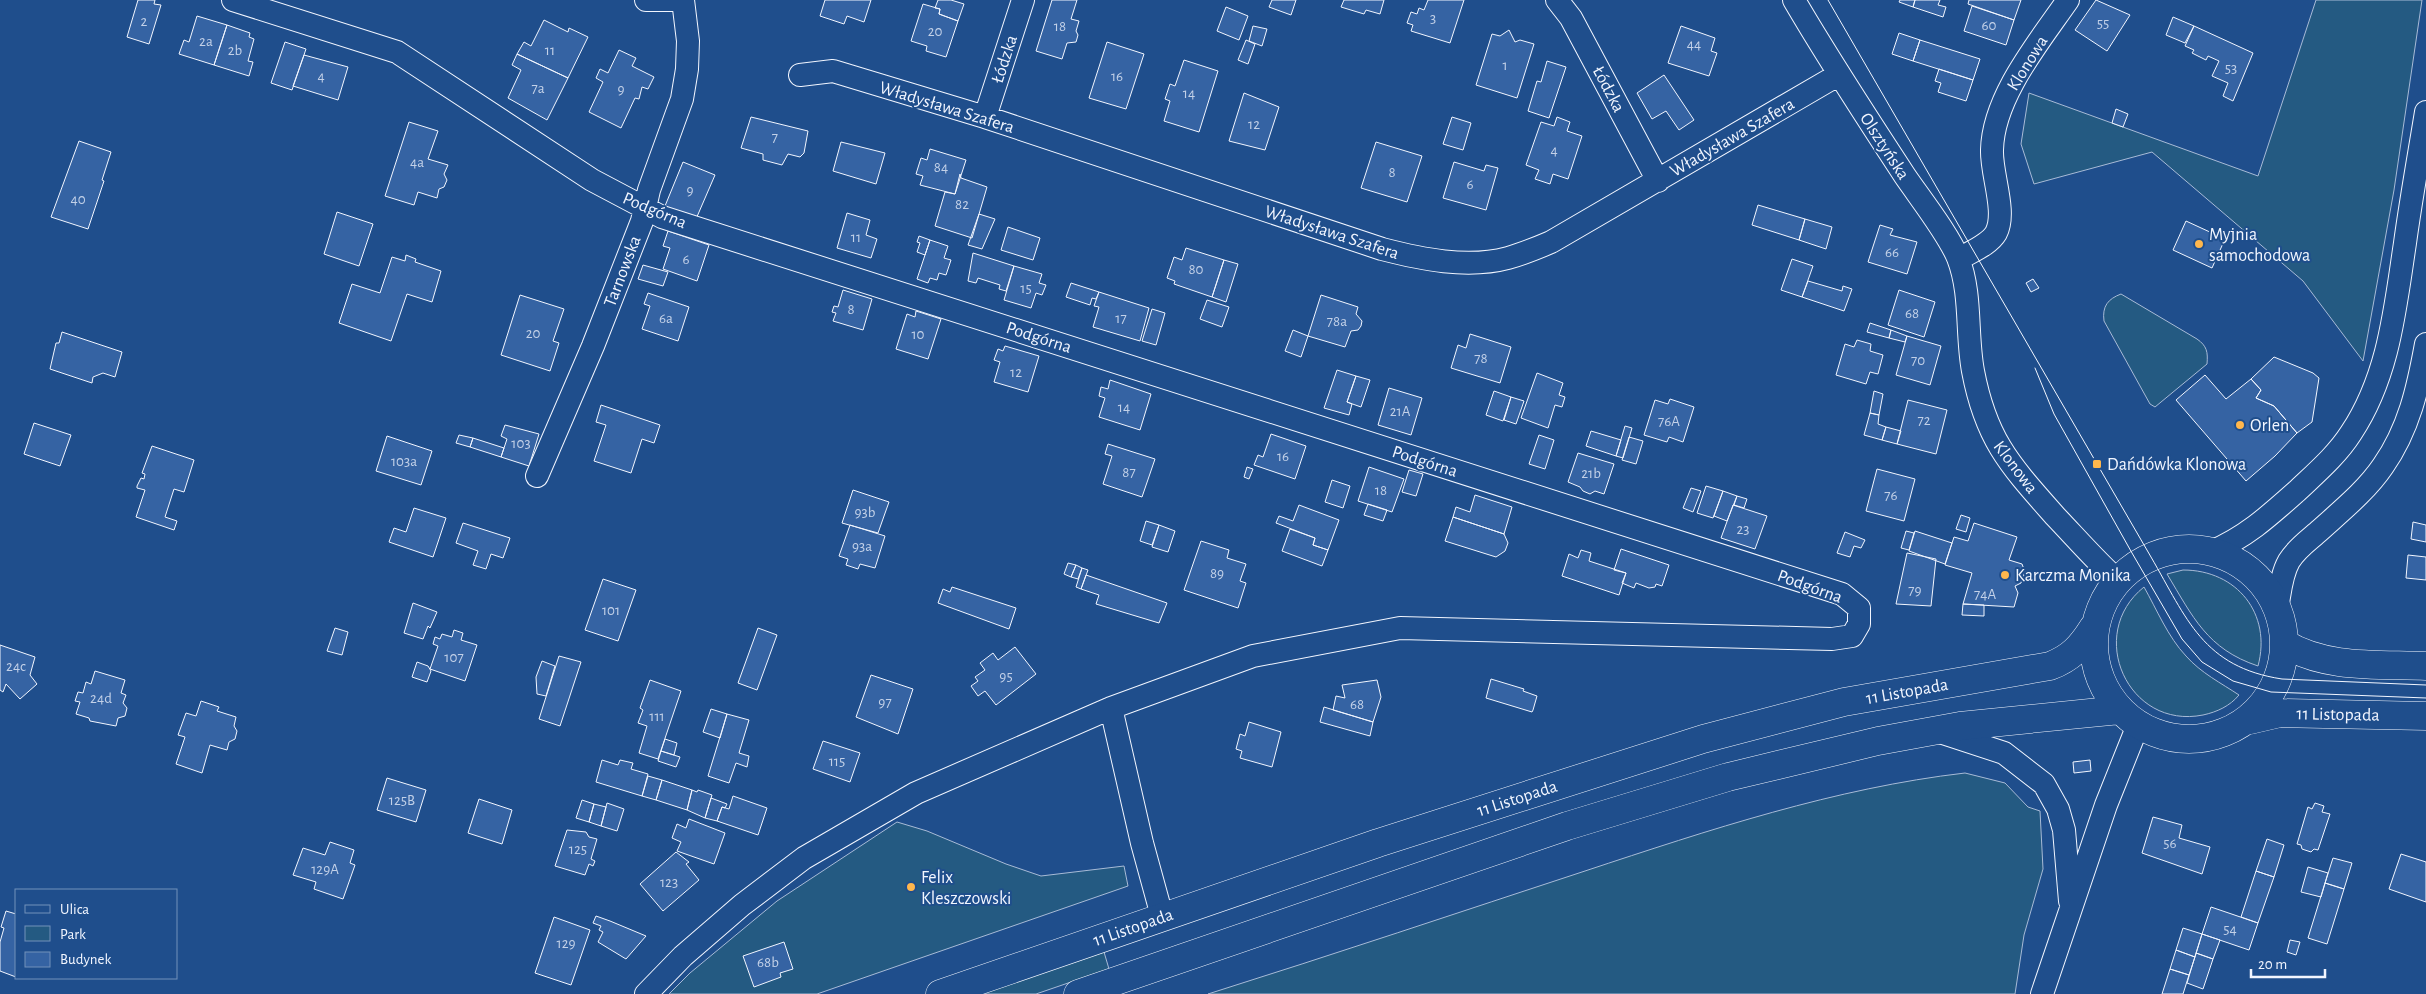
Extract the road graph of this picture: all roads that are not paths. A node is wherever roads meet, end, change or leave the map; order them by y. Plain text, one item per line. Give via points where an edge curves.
1 (233, 0) edge
2 (646, 0) edge
3 (683, 0) edge
4 (1023, 0) edge
5 (1557, 0) edge
6 (1794, 0) edge
7 (2068, 0) edge
8 (800, 75) dead end
9 (1838, 75) junction
10 (2426, 112) edge
11 (985, 117) junction
12 (1658, 181) junction
13 (645, 209) junction
14 (1958, 259) junction
15 (1966, 295) joint
16 (2426, 344) edge
17 (538, 476) dead end
18 (2211, 552) junction
19 (2118, 581) junction
20 (2277, 609) junction
21 (2093, 628) junction
22 (2285, 644) junction
23 (2426, 666) edge
24 (1111, 708) junction
25 (2426, 716) edge
26 (2129, 718) junction
27 (2250, 720) junction
28 (1936, 731) junction
29 (2071, 907) junction
30 (1162, 916) junction
31 (646, 994) edge
32 (940, 994) edge
33 (1078, 994) edge
34 (2042, 994) edge

1 - 13 street, Podgórna via 397,52 592,180
2 - 3 street
3 - 13 street, Tarnowska via 688,41 686,77 682,99
4 - 11 street, Łódzka
5 - 12 street, Łódzka via 1571,18
6 - 9 street, Olsztyńska
7 - 14 street, Klonowa via 2013,84 1996,123 1992,150 1999,208 1996,234
8 - 11 street, Władysława Szafera via 833,71
9 - 12 street, Władysława Szafera
9 - 14 street, Olsztyńska
10 - 18 street via 2390,341 2379,380 2365,410 2351,435 2283,503 2245,535
11 - 12 street, Władysława Szafera via 1423,260 1476,262 1507,259 1551,242
13 - 17 street, Tarnowska via 593,346
13 - 24 street, Podgórna via 1842,594 1859,608 1859,624 1852,636 1832,639 1400,628 1253,656
14 - 15 street, Olsztyńska
15 - 19 street, Klonowa via 1978,398 1999,448 2012,468
16 - 20 street via 2417,395 2403,432 2384,466 2290,561
18 - 19 main road via 2193,548 2162,553 2139,564
18 - 20 main road via 2251,571
19 - 21 main road via 2104,600
20 - 22 main road
21 - 26 main road via 2098,674 2107,693
21 - 30 main road, 11 Listopada via 2081,648 2050,666 1844,702 1703,739
22 - 23 main road via 2321,660
22 - 27 main road via 2274,685
24 - 30 street
24 - 31 street via 916,793 804,858 742,904
25 - 27 main road, 11 Listopada via 2280,714
26 - 27 main road, 11 Listopada via 2159,735 2190,738 2212,736
26 - 28 main road via 2059,714
26 - 29 street via 2106,806
28 - 29 street via 2004,753 2044,784 2058,809 2064,830
28 - 33 main road via 1746,772 1624,809
29 - 34 street
30 - 32 main road, 11 Listopada

